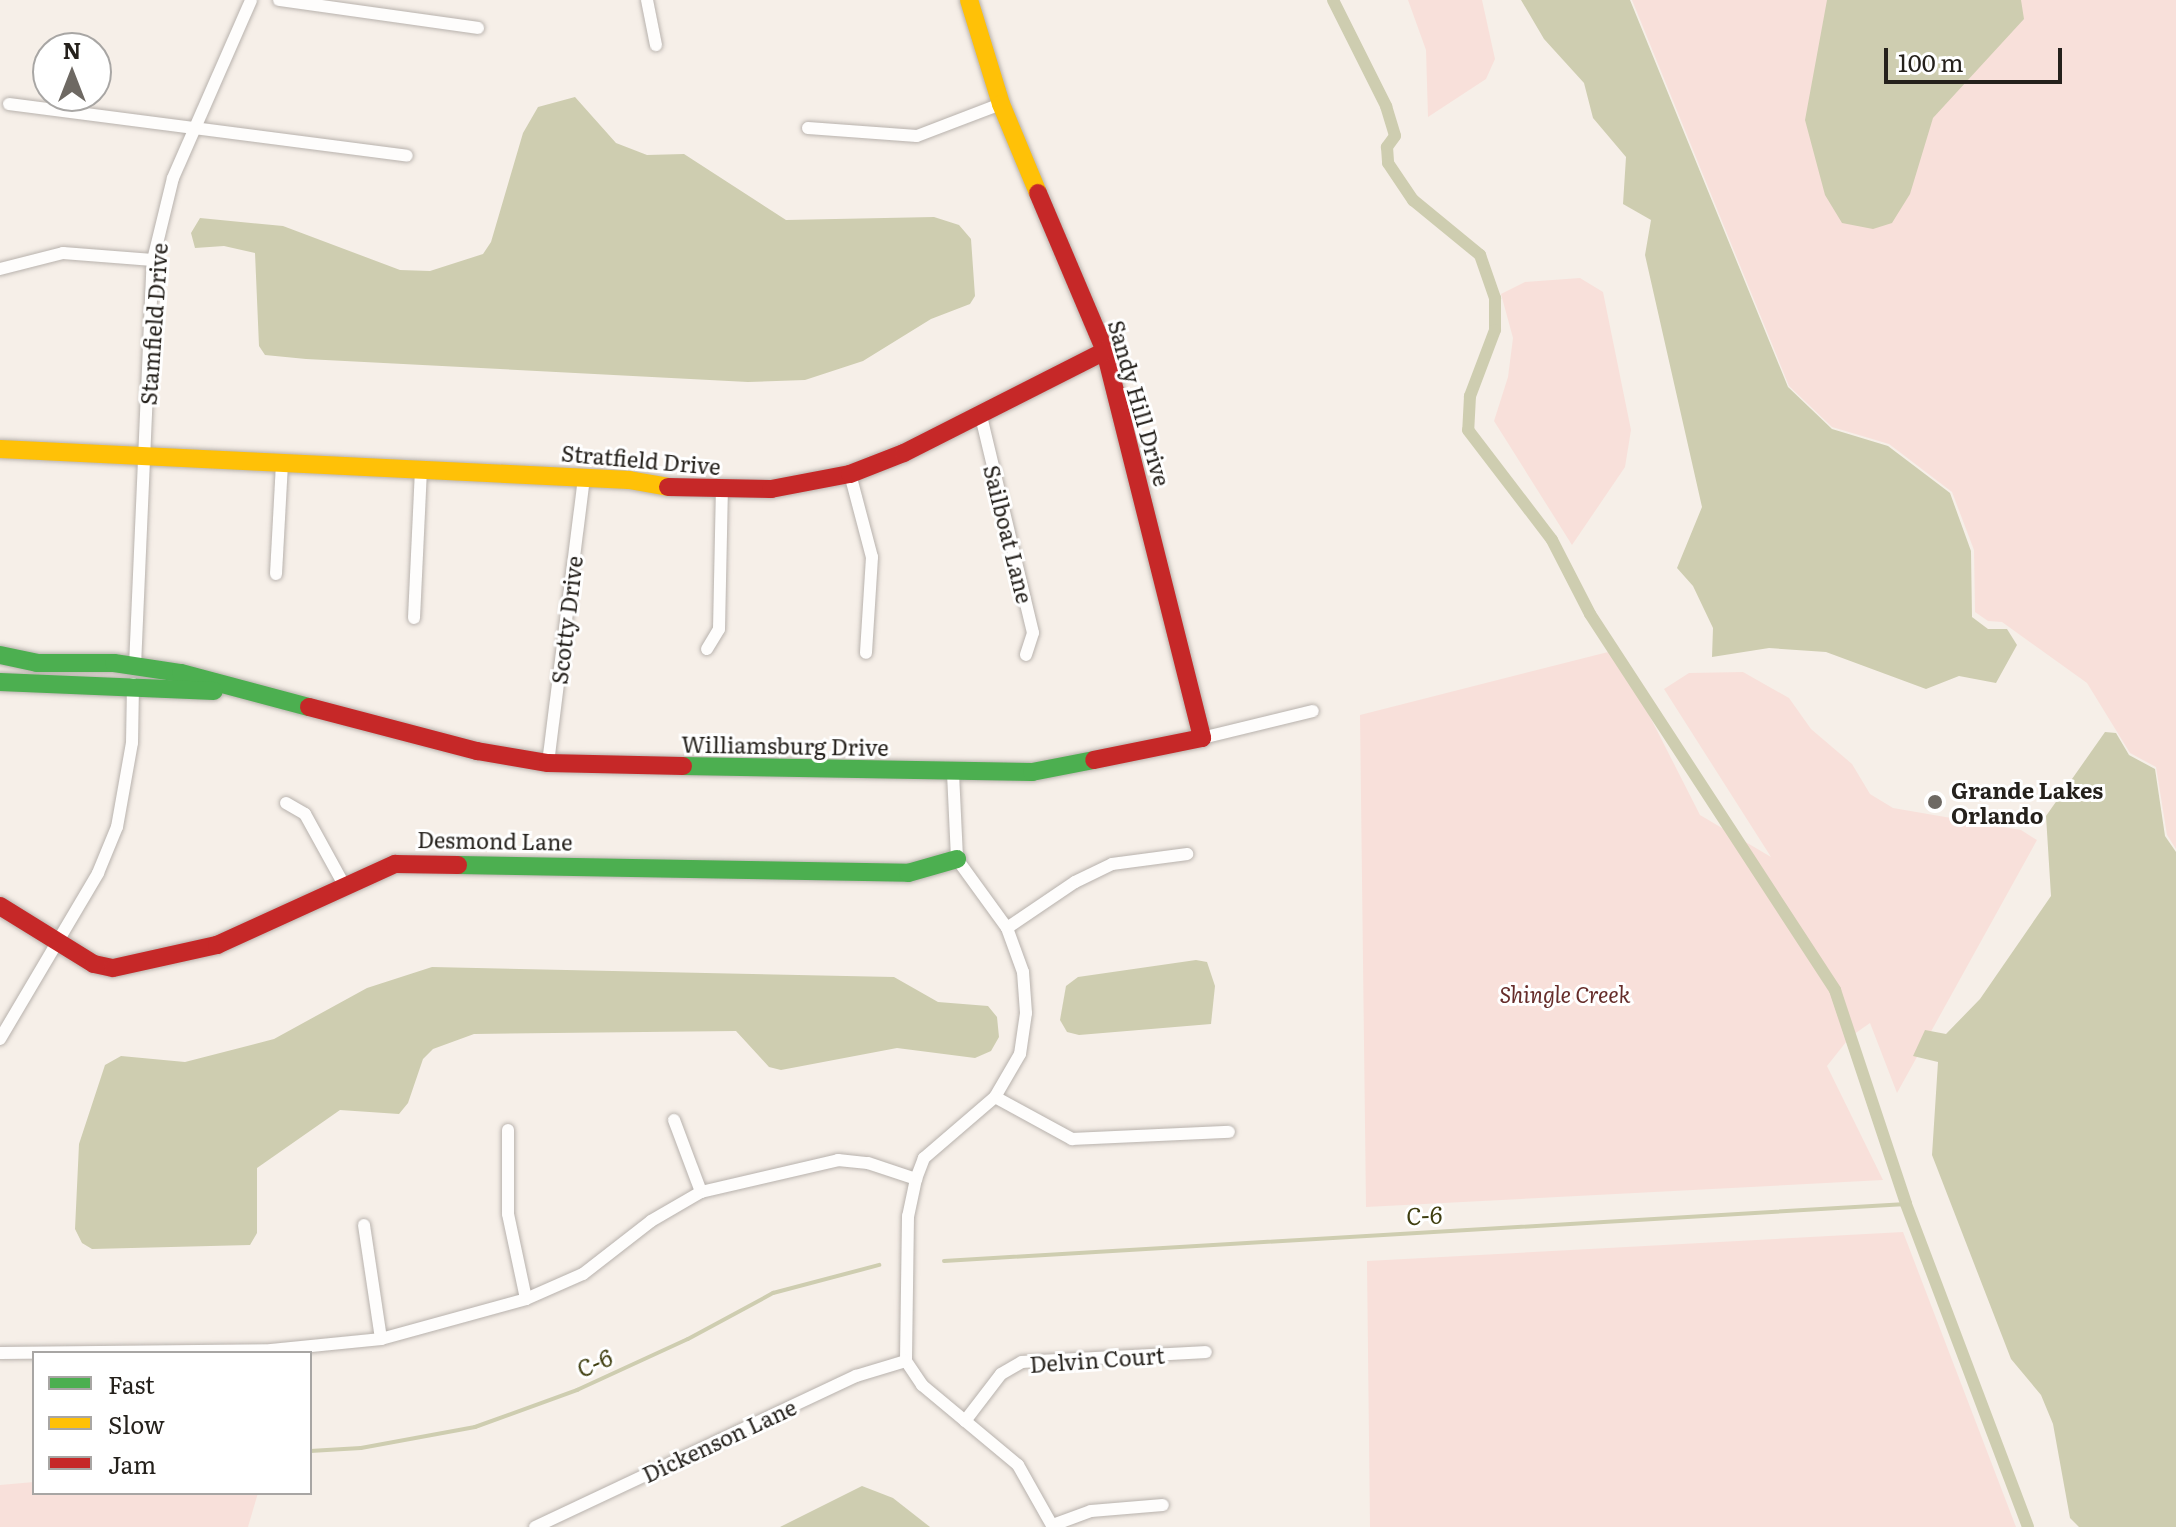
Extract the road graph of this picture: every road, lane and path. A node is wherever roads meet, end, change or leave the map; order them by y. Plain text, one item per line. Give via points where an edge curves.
1 (251, 0) edge
2 (279, 0) edge
3 (647, 0) edge
4 (969, 0) edge
5 (478, 28) dead end
6 (656, 45) dead end
7 (9, 104) dead end
8 (1001, 104) junction
9 (193, 127) junction
10 (808, 128) dead end
11 (407, 156) dead end
12 (153, 260) junction
13 (0, 269) edge
14 (1105, 351) junction
15 (980, 412) junction
16 (0, 449) edge
17 (144, 456) junction
18 (282, 464) junction
19 (421, 469) junction
20 (850, 474) junction
21 (584, 478) junction
22 (722, 491) junction
23 (276, 574) dead end
24 (414, 618) dead end
25 (707, 649) dead end
26 (866, 653) dead end
27 (0, 655) edge
28 (1026, 655) dead end
29 (134, 675) junction
30 (0, 682) edge
31 (1313, 711) dead end
32 (1202, 738) junction
33 (548, 763) junction
34 (953, 773) junction
35 (286, 803) dead end
36 (1187, 854) dead end
37 (957, 859) junction
38 (343, 883) junction
39 (0, 906) edge
40 (1007, 928) junction
41 (58, 942) junction
42 (0, 1039) edge
43 (995, 1097) junction
44 (674, 1120) dead end
45 (508, 1130) dead end
46 (1229, 1132) dead end
47 (916, 1179) junction
48 (701, 1192) junction
49 (364, 1225) dead end
50 (526, 1299) junction
51 (381, 1339) junction
52 (181, 1351) edge
53 (1206, 1352) dead end
54 (0, 1353) edge
55 (32, 1353) edge
56 (906, 1361) junction
57 (965, 1421) junction
58 (1163, 1505) dead end
59 (1053, 1526) edge
60 (535, 1527) edge

1 - 9 street, Stamfield Drive
2 - 5 street
3 - 6 street
4 - 8 street, Sandy Hill Drive
7 - 9 street
8 - 10 street via 917,136
8 - 14 street, Sandy Hill Drive
9 - 11 street
9 - 12 street, Stamfield Drive via 173,178
12 - 13 street via 63,253
12 - 17 street, Stamfield Drive
14 - 15 street, Stratfield Drive
14 - 32 street, Sandy Hill Drive
15 - 20 street, Stratfield Drive
15 - 28 street, Sailboat Lane via 1033,633
16 - 17 street, Stratfield Drive
17 - 18 street, Stratfield Drive
17 - 29 street, Stamfield Drive
18 - 19 street, Stratfield Drive
18 - 23 street
19 - 21 street, Stratfield Drive
19 - 24 street
20 - 22 street, Stratfield Drive via 771,489
20 - 26 street via 872,557
21 - 22 street, Stratfield Drive
21 - 33 street, Scotty Drive
22 - 25 street via 719,629
27 - 29 street
29 - 30 street via 60,688
29 - 33 street, Williamsburg Drive via 256,695 477,751
29 - 41 street, Stamfield Drive via 132,743 117,827 98,873
31 - 32 street, Williamsburg Drive
32 - 34 street, Williamsburg Drive via 1032,772
33 - 34 street, Williamsburg Drive
34 - 37 street
35 - 38 street via 305,814
36 - 40 street via 1112,864
37 - 38 street, Desmond Lane via 908,873 433,861 395,864
37 - 40 street
38 - 41 street, Desmond Lane via 217,945 137,966 94,964
39 - 41 street, Desmond Lane
40 - 43 street via 1023,972 1026,1013 1020,1054
41 - 42 street, Stamfield Drive
43 - 46 street via 1072,1139
43 - 47 street via 924,1158
44 - 48 street
45 - 50 street via 508,1214
47 - 48 street via 868,1163 838,1160
47 - 56 street via 908,1216
48 - 50 street via 651,1221 583,1274
49 - 51 street
50 - 51 street
51 - 52 street via 271,1350
53 - 57 street, Delvin Court via 1022,1362 1001,1374
54 - 55 street
56 - 57 street via 922,1385
56 - 60 street, Dickenson Lane via 856,1376
57 - 59 street via 1018,1465
58 - 59 street via 1107,1508

